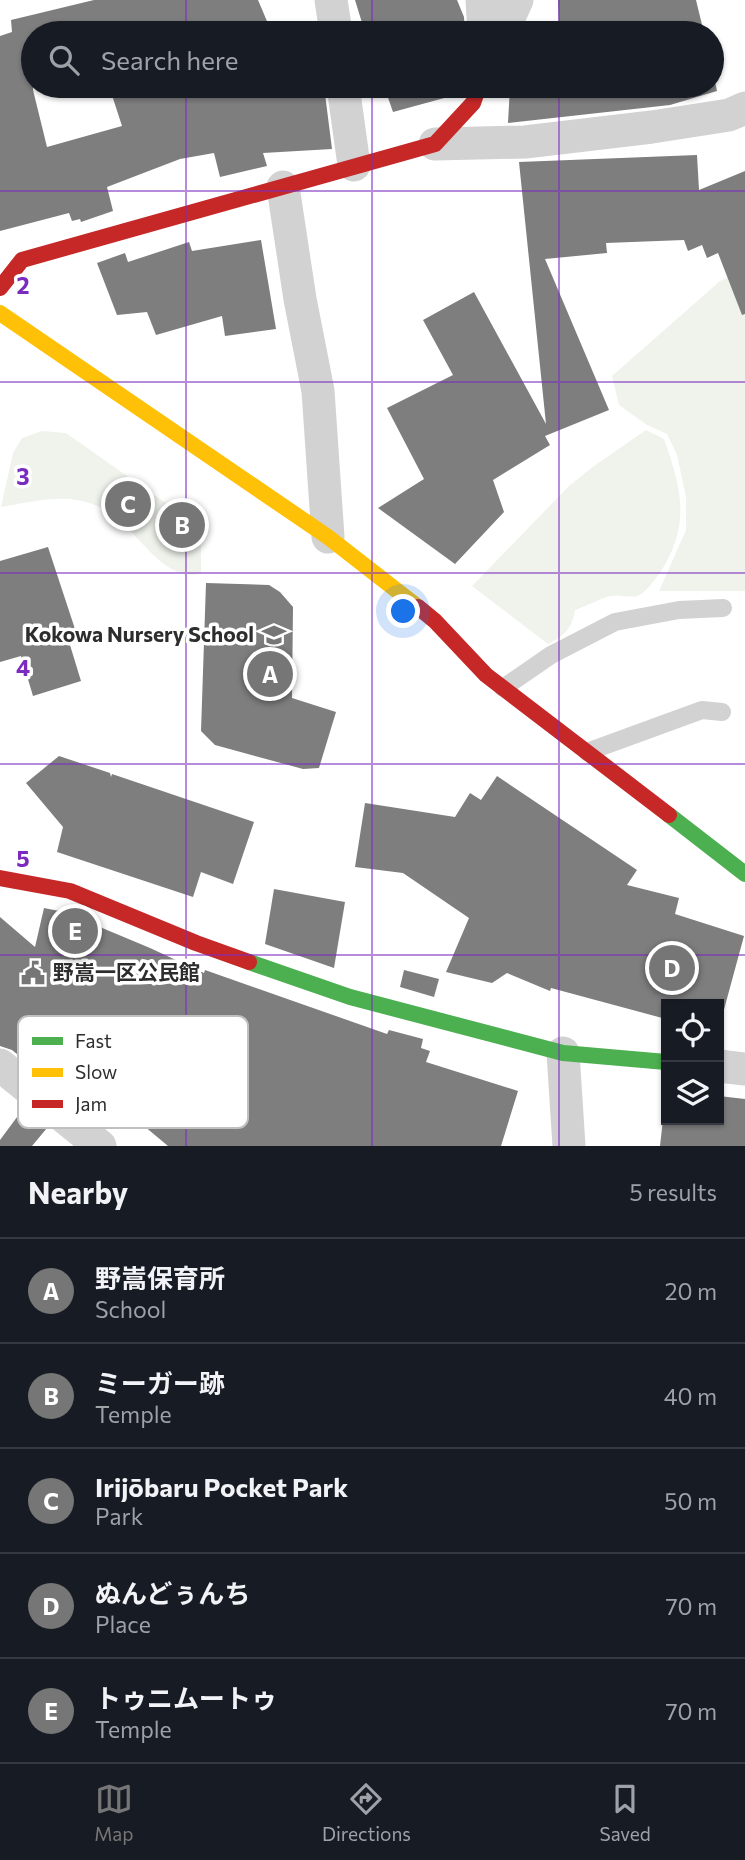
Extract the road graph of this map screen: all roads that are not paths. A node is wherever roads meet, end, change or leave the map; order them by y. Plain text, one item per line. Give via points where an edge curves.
1 (331, 0) edge
2 (482, 0) edge
3 (517, 0) edge
4 (334, 21) edge
5 (483, 21) edge
6 (507, 21) edge
7 (345, 98) edge
8 (475, 98) edge
9 (745, 108) edge
10 (435, 144) junction
11 (354, 165) junction
12 (283, 187) junction
13 (0, 288) edge
14 (0, 313) edge
15 (328, 537) junction
16 (723, 608) dead end
17 (503, 688) junction
18 (722, 712) dead end
19 (587, 752) junction
20 (745, 874) edge
21 (0, 877) edge
22 (563, 1054) junction
23 (661, 1062) edge
24 (0, 1065) edge
25 (724, 1067) edge
26 (745, 1069) edge
27 (18, 1080) edge
28 (78, 1128) edge
29 (100, 1146) edge
30 (569, 1146) edge

1 - 4 street
2 - 5 street
3 - 6 street
7 - 11 street
8 - 10 street
9 - 10 street via 729,115 525,142
10 - 11 street
11 - 12 street
12 - 13 street via 22,260
12 - 15 street via 317,391
14 - 15 street
15 - 17 street via 435,621
16 - 17 lane via 680,610 615,622 551,655
17 - 19 street
18 - 19 lane via 702,710
19 - 20 street
21 - 22 street via 70,891 196,943 350,997
22 - 23 street
22 - 30 street
24 - 27 street
25 - 26 street
28 - 29 street

